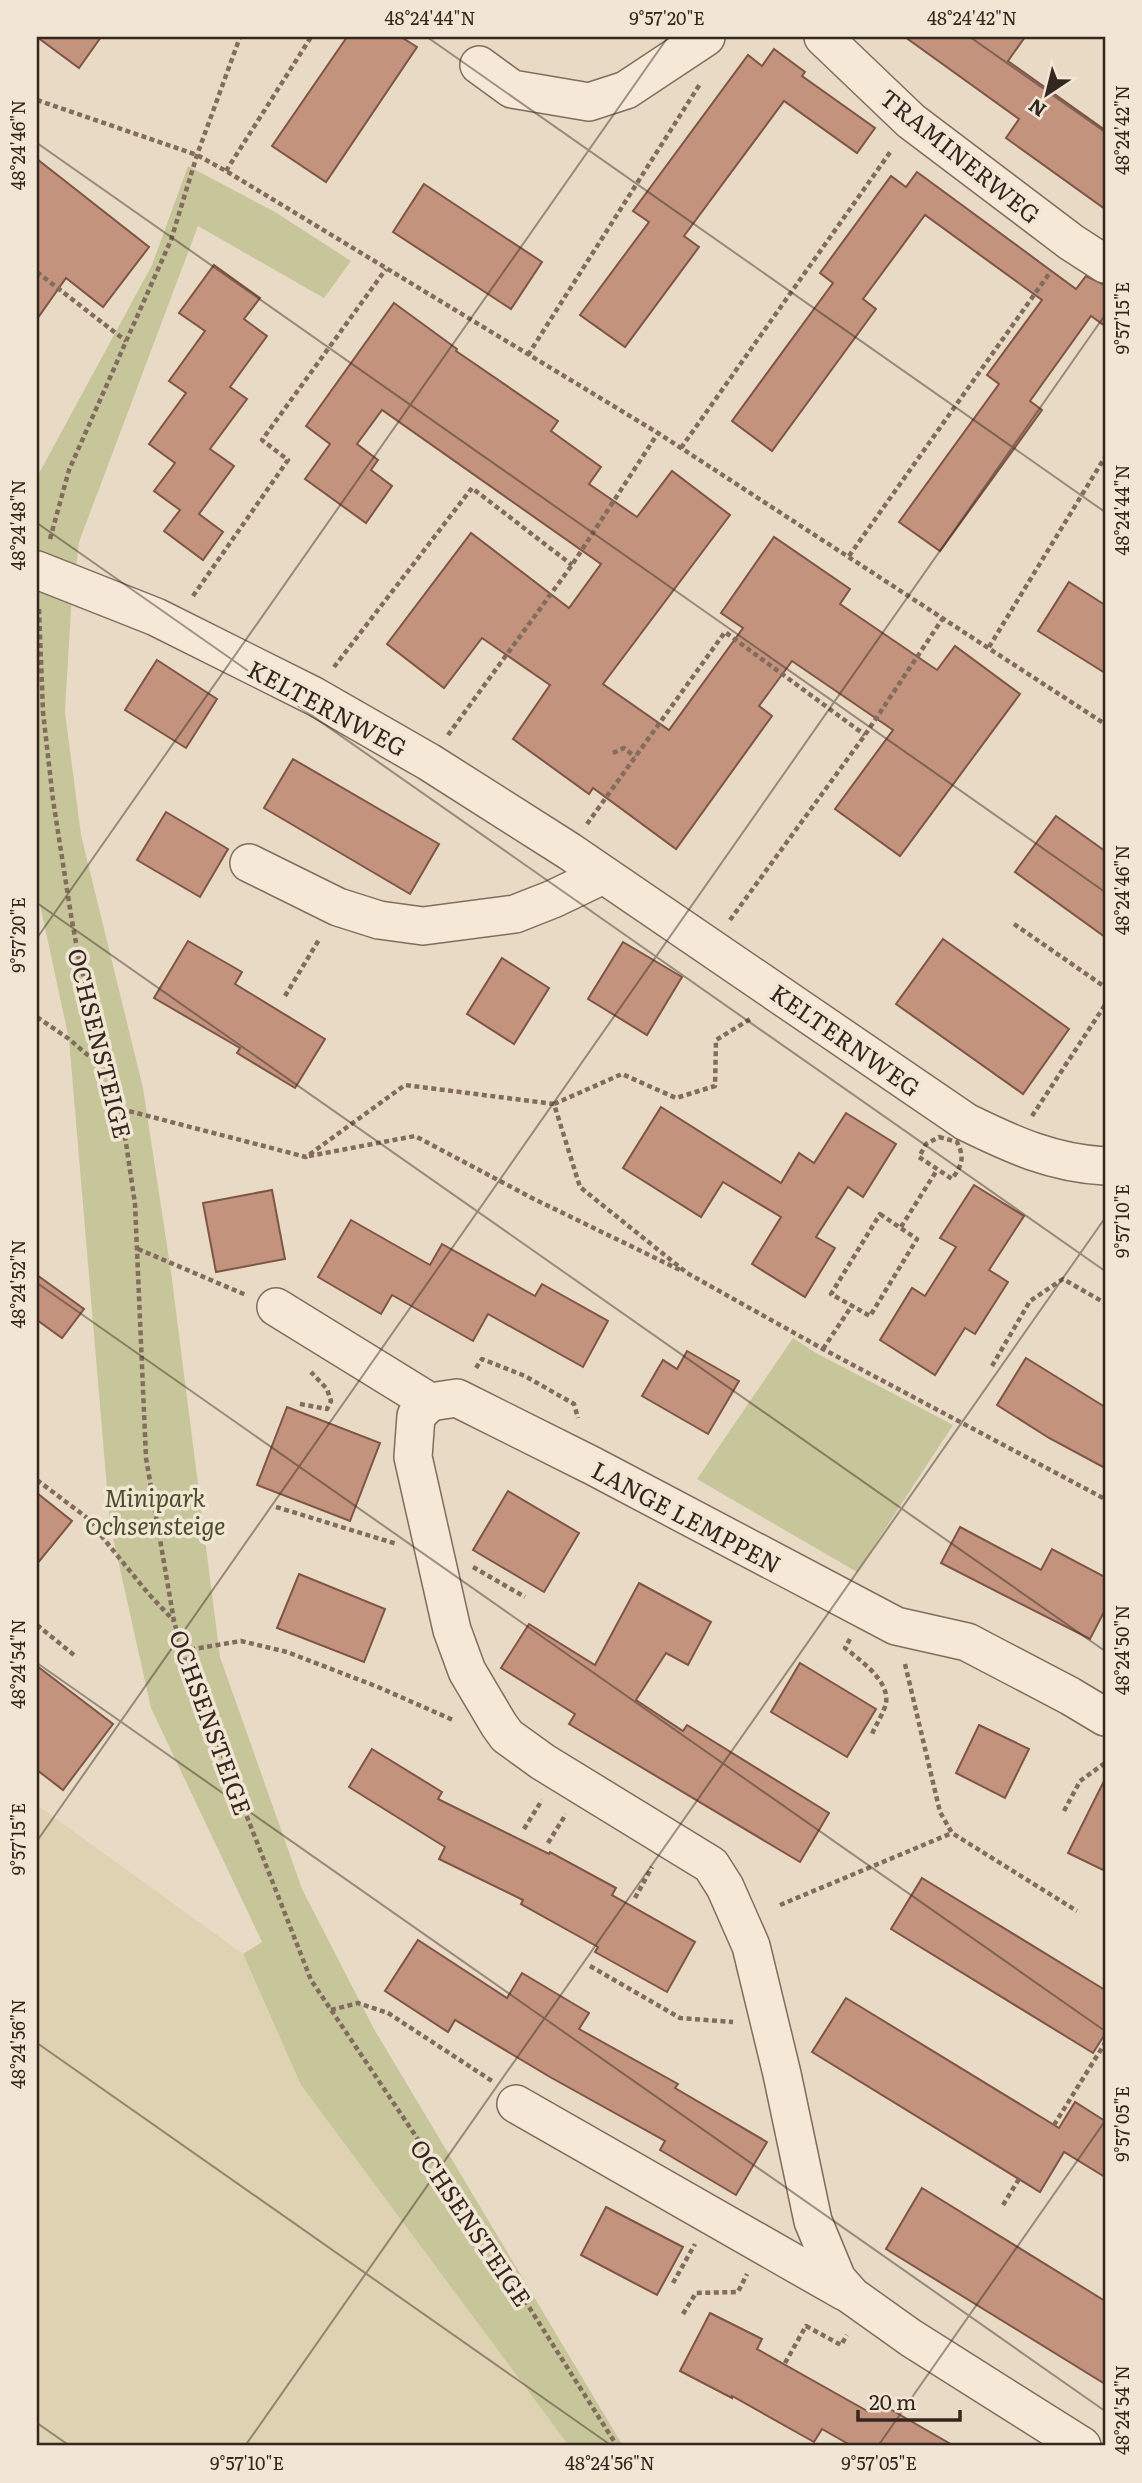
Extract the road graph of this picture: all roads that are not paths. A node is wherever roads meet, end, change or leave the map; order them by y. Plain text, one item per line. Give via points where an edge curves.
1 (823, 37) edge
2 (702, 40) edge
3 (479, 65) dead end
4 (1105, 264) edge
5 (39, 571) edge
6 (249, 863) dead end
7 (603, 874) junction
8 (1105, 1166) edge
9 (276, 1307) road end
10 (430, 1402) junction
11 (1105, 1717) edge
12 (516, 2104) road end
13 (859, 2300) junction
14 (1082, 2446) edge

1 - 4 street, TRAMINERWEG via 911,121
2 - 3 street via 626,90 589,102 512,89
5 - 7 street, KELTERNWEG via 156,617 314,696 429,762
6 - 7 street via 338,907 379,920 423,926 515,914
7 - 8 street, KELTERNWEG via 966,1122 1047,1158
9 - 10 street
10 - 11 street, LANGE LEMPPEN via 457,1398 896,1626 967,1642
10 - 13 street via 416,1416 413,1457 452,1630 467,1671 508,1736 558,1772 711,1865 725,1887 751,1946 813,2221 836,2279
12 - 13 street
13 - 14 street

